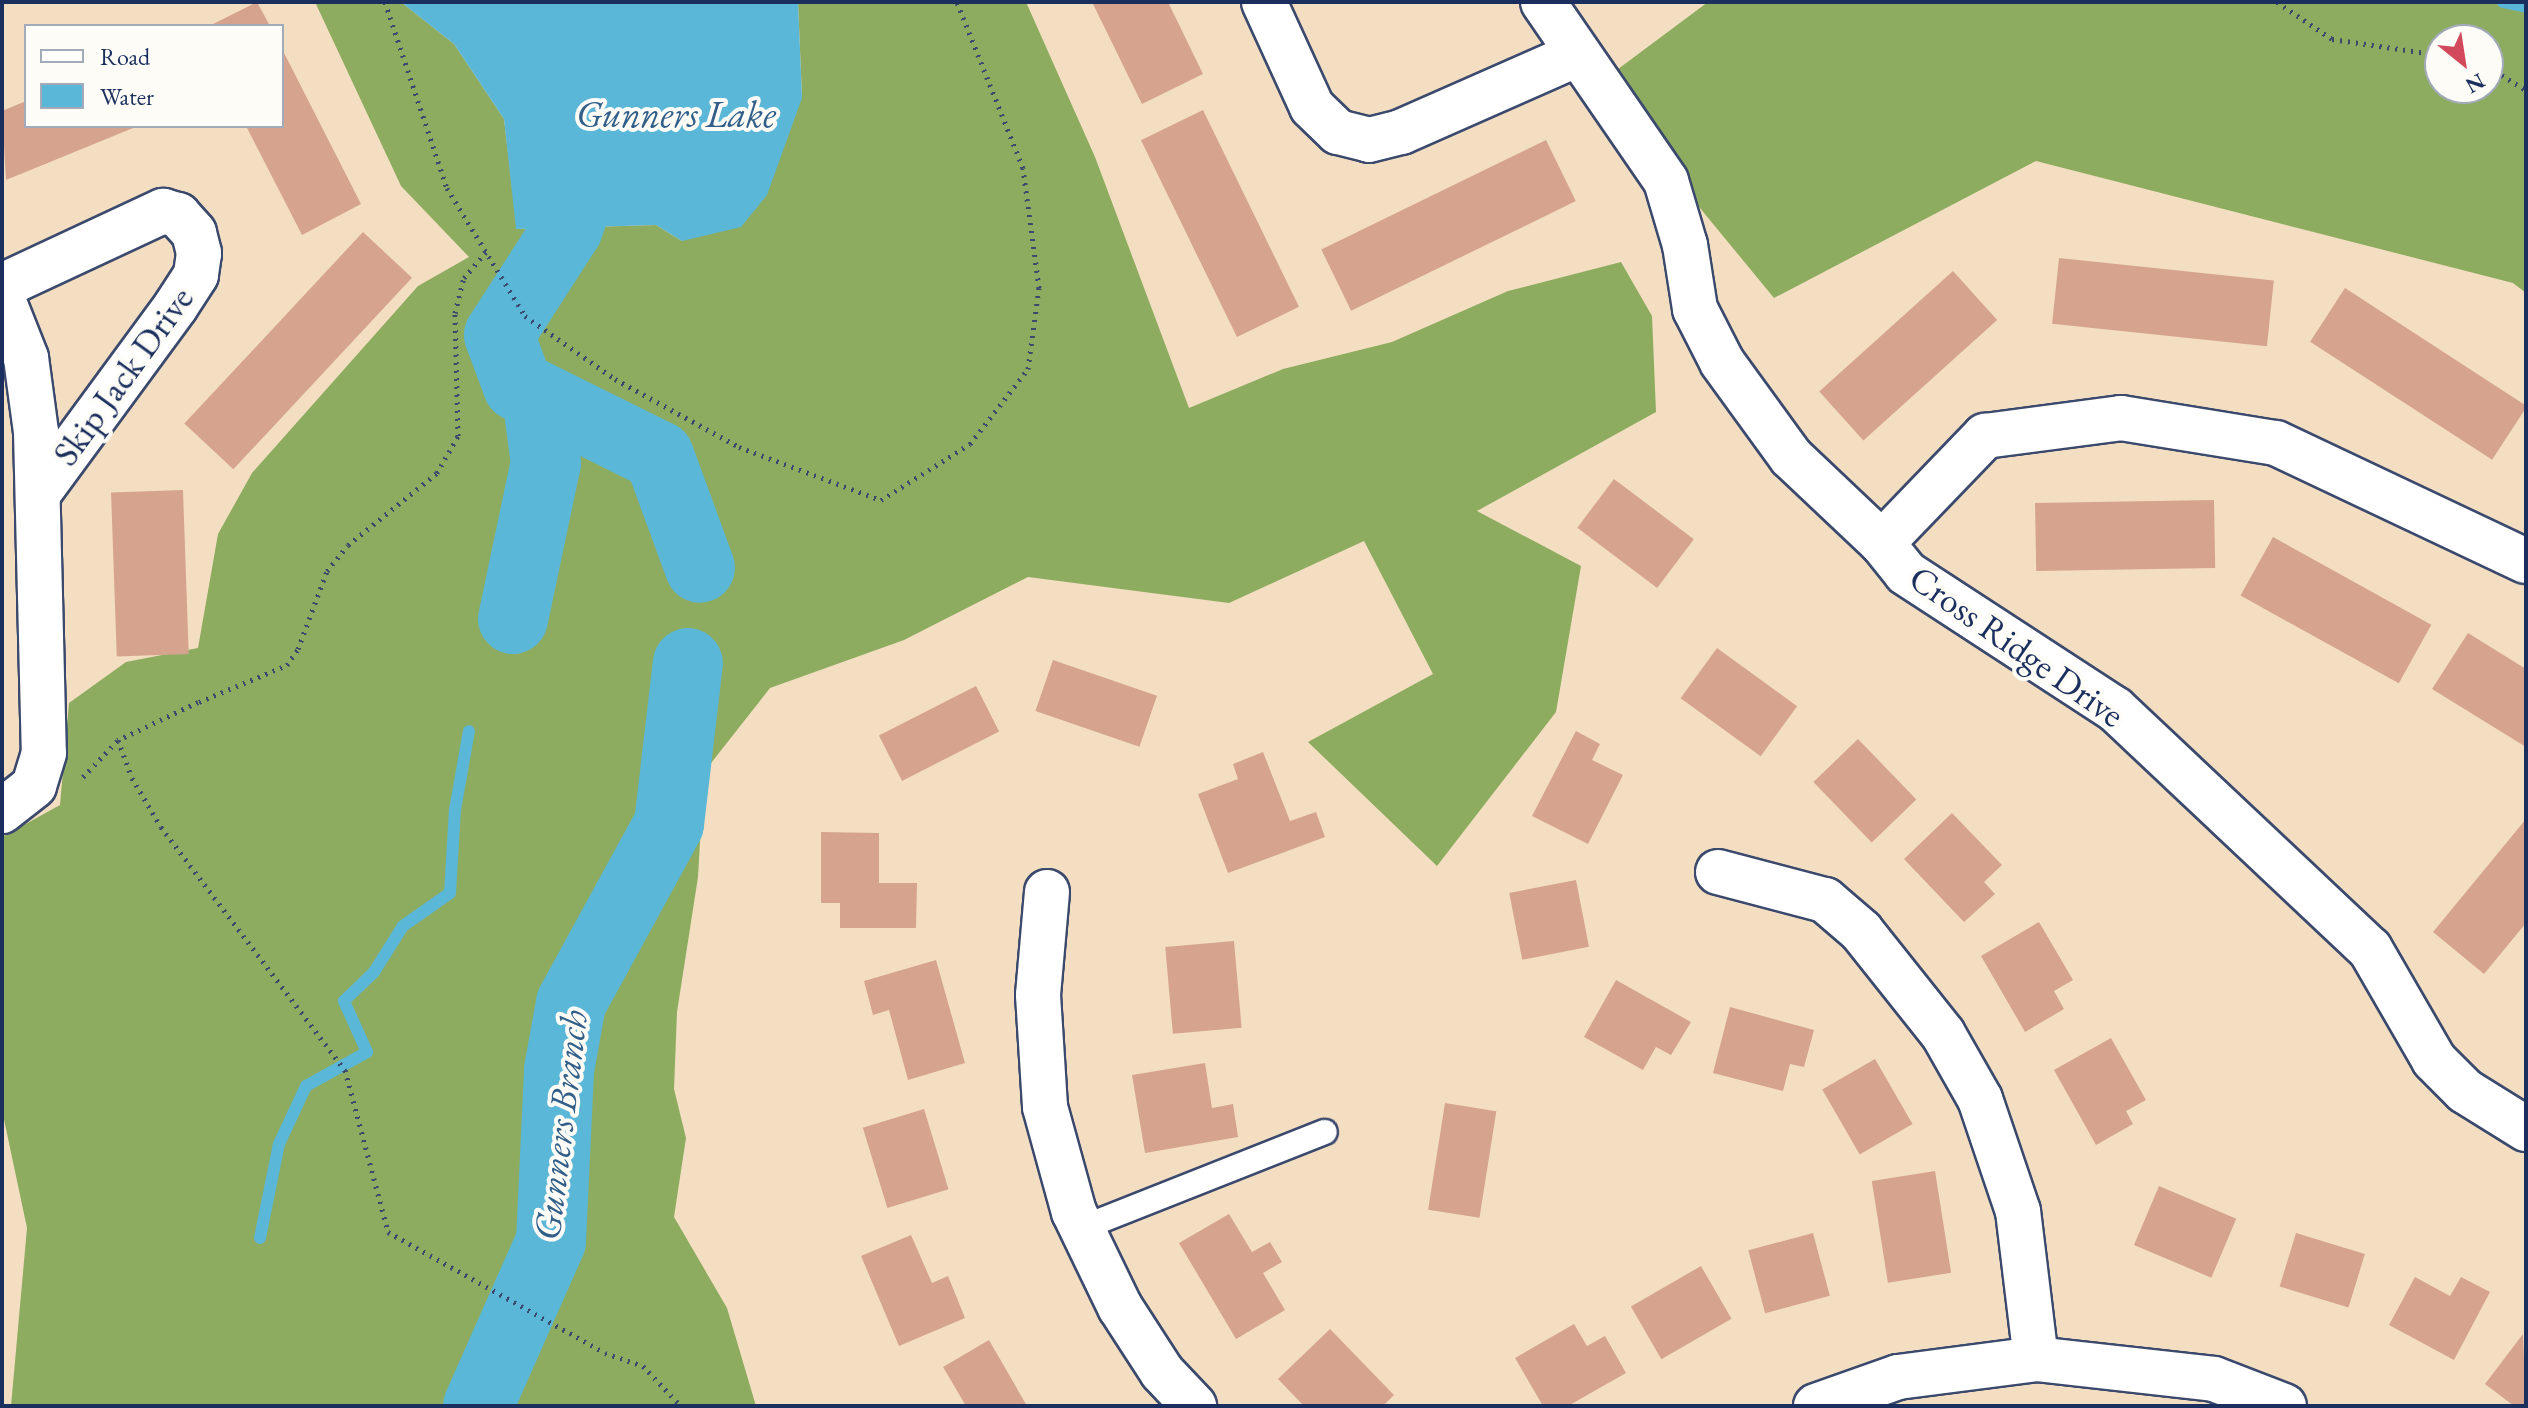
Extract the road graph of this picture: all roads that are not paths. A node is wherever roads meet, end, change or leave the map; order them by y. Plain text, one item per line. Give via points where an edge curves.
1 (1264, 2) edge
2 (1543, 2) edge
3 (1578, 54) junction
4 (2, 286) edge
5 (2, 297) edge
6 (38, 494) junction
7 (1882, 543) junction
8 (2526, 561) edge
9 (2, 811) edge
10 (1718, 872) dead end
11 (1047, 892) dead end
12 (2521, 1113) edge
13 (1325, 1132) dead end
14 (1082, 1228) junction
15 (2036, 1359) junction
16 (1194, 1406) edge
17 (1816, 1406) edge
18 (2284, 1406) edge

1 - 3 street via 1312,107 1338,132 1369,140 1401,132
2 - 3 street, Cross Ridge Drive
3 - 7 street, Cross Ridge Drive via 1666,181 1685,245 1695,309 1722,362 1791,457
4 - 6 street, Skip Jack Drive via 163,211 178,215 194,233 199,253 196,275 176,306
5 - 6 street, Skip Jack Drive via 26,358
6 - 9 street, Skip Jack Drive via 44,753 34,786
7 - 8 street via 1985,436 2121,418 2276,443
7 - 12 street, Cross Ridge Drive via 1906,573 2115,709 2370,949 2434,1060 2465,1091
10 - 15 street via 1825,900 1861,931 1943,1034 1980,1099 2018,1211
11 - 14 street via 1038,995 1045,1107
13 - 14 lane
14 - 16 street via 1120,1307 1162,1372
15 - 17 street via 1898,1377
15 - 18 street via 2214,1379

